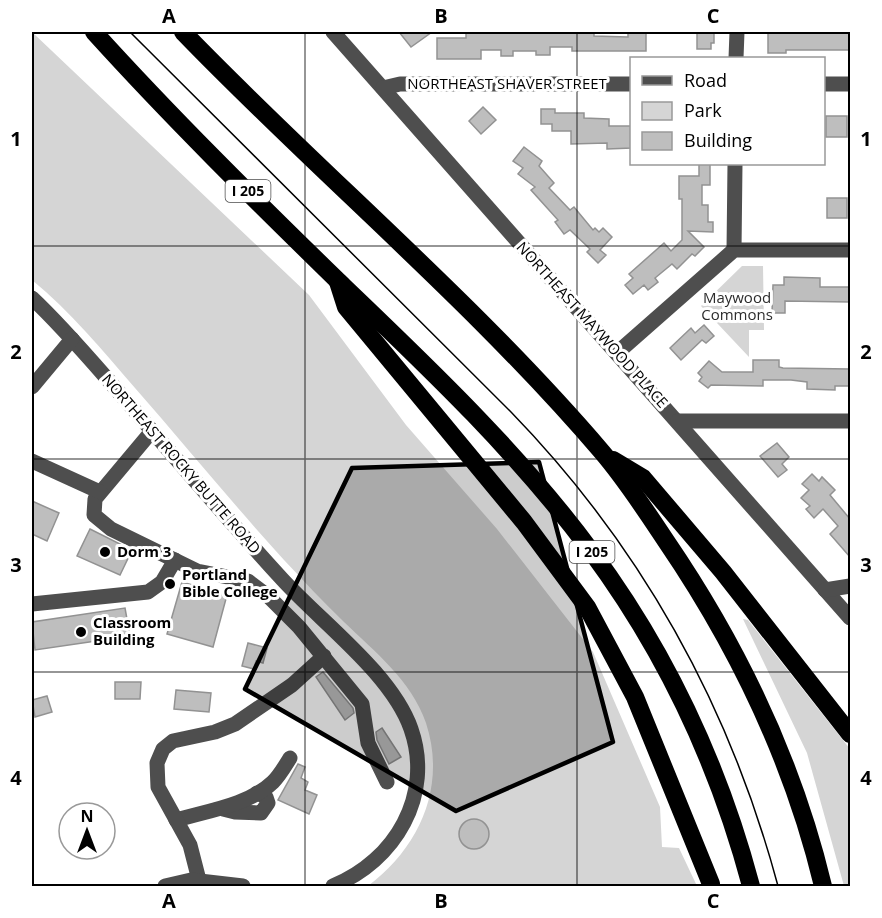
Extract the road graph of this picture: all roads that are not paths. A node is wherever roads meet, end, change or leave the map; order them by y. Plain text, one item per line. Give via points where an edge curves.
1 (94, 32) edge
2 (183, 32) edge
3 (333, 32) edge
4 (737, 32) edge
5 (736, 57) edge
6 (630, 84) edge
7 (825, 84) edge
8 (850, 84) edge
9 (383, 88) junction
10 (735, 165) edge
11 (734, 250) junction
12 (850, 250) edge
13 (337, 280) junction
14 (32, 298) edge
15 (72, 339) junction
16 (617, 353) junction
17 (32, 387) edge
18 (678, 421) junction
19 (850, 421) edge
20 (152, 431) junction
21 (604, 454) junction
22 (32, 461) edge
23 (100, 492) junction
24 (175, 560) junction
25 (850, 586) edge
26 (825, 590) junction
27 (32, 604) edge
28 (850, 618) edge
29 (324, 656) junction
30 (850, 734) edge
31 (290, 758) dead end
32 (387, 782) dead end
33 (176, 820) junction
34 (199, 880) junction
35 (711, 884) dead end
36 (165, 886) edge
37 (243, 886) edge
38 (333, 886) edge
39 (751, 886) edge
40 (823, 886) edge

1 - 13 highway, I 205
2 - 21 highway via 452,295
3 - 9 street, NORTHEAST MAYWOOD PLACE
4 - 5 street
6 - 9 street, NORTHEAST SHAVER STREET via 400,84
7 - 8 street
9 - 16 street, NORTHEAST MAYWOOD PLACE
10 - 11 street
11 - 12 street
11 - 16 street
13 - 35 highway via 346,308 524,522 591,614 636,697
13 - 39 highway, I 205 via 506,447 562,513 618,590 665,667 699,736 734,827
14 - 15 street, NORTHEAST ROCKY BUTTE ROAD
15 - 17 street
15 - 20 street, NORTHEAST ROCKY BUTTE ROAD
16 - 18 street, NORTHEAST MAYWOOD PLACE
18 - 19 street
18 - 26 street, NORTHEAST MAYWOOD PLACE
20 - 23 street
20 - 38 street, NORTHEAST ROCKY BUTTE ROAD via 282,579 386,685 411,729 417,768 408,817 376,861
21 - 30 highway via 643,478
21 - 40 highway via 700,591 749,680 792,781
22 - 23 street
23 - 24 street via 93,509 100,522
24 - 27 street via 162,582 148,592
24 - 29 street via 197,571 235,577 258,587
25 - 26 street
26 - 28 street, NORTHEAST MAYWOOD PLACE
29 - 32 street via 363,704 368,743
29 - 33 street via 292,686 235,724 173,741 162,748 157,780
31 - 33 street via 272,783 257,793 223,809
33 - 34 street via 190,845
34 - 36 street
34 - 37 street

